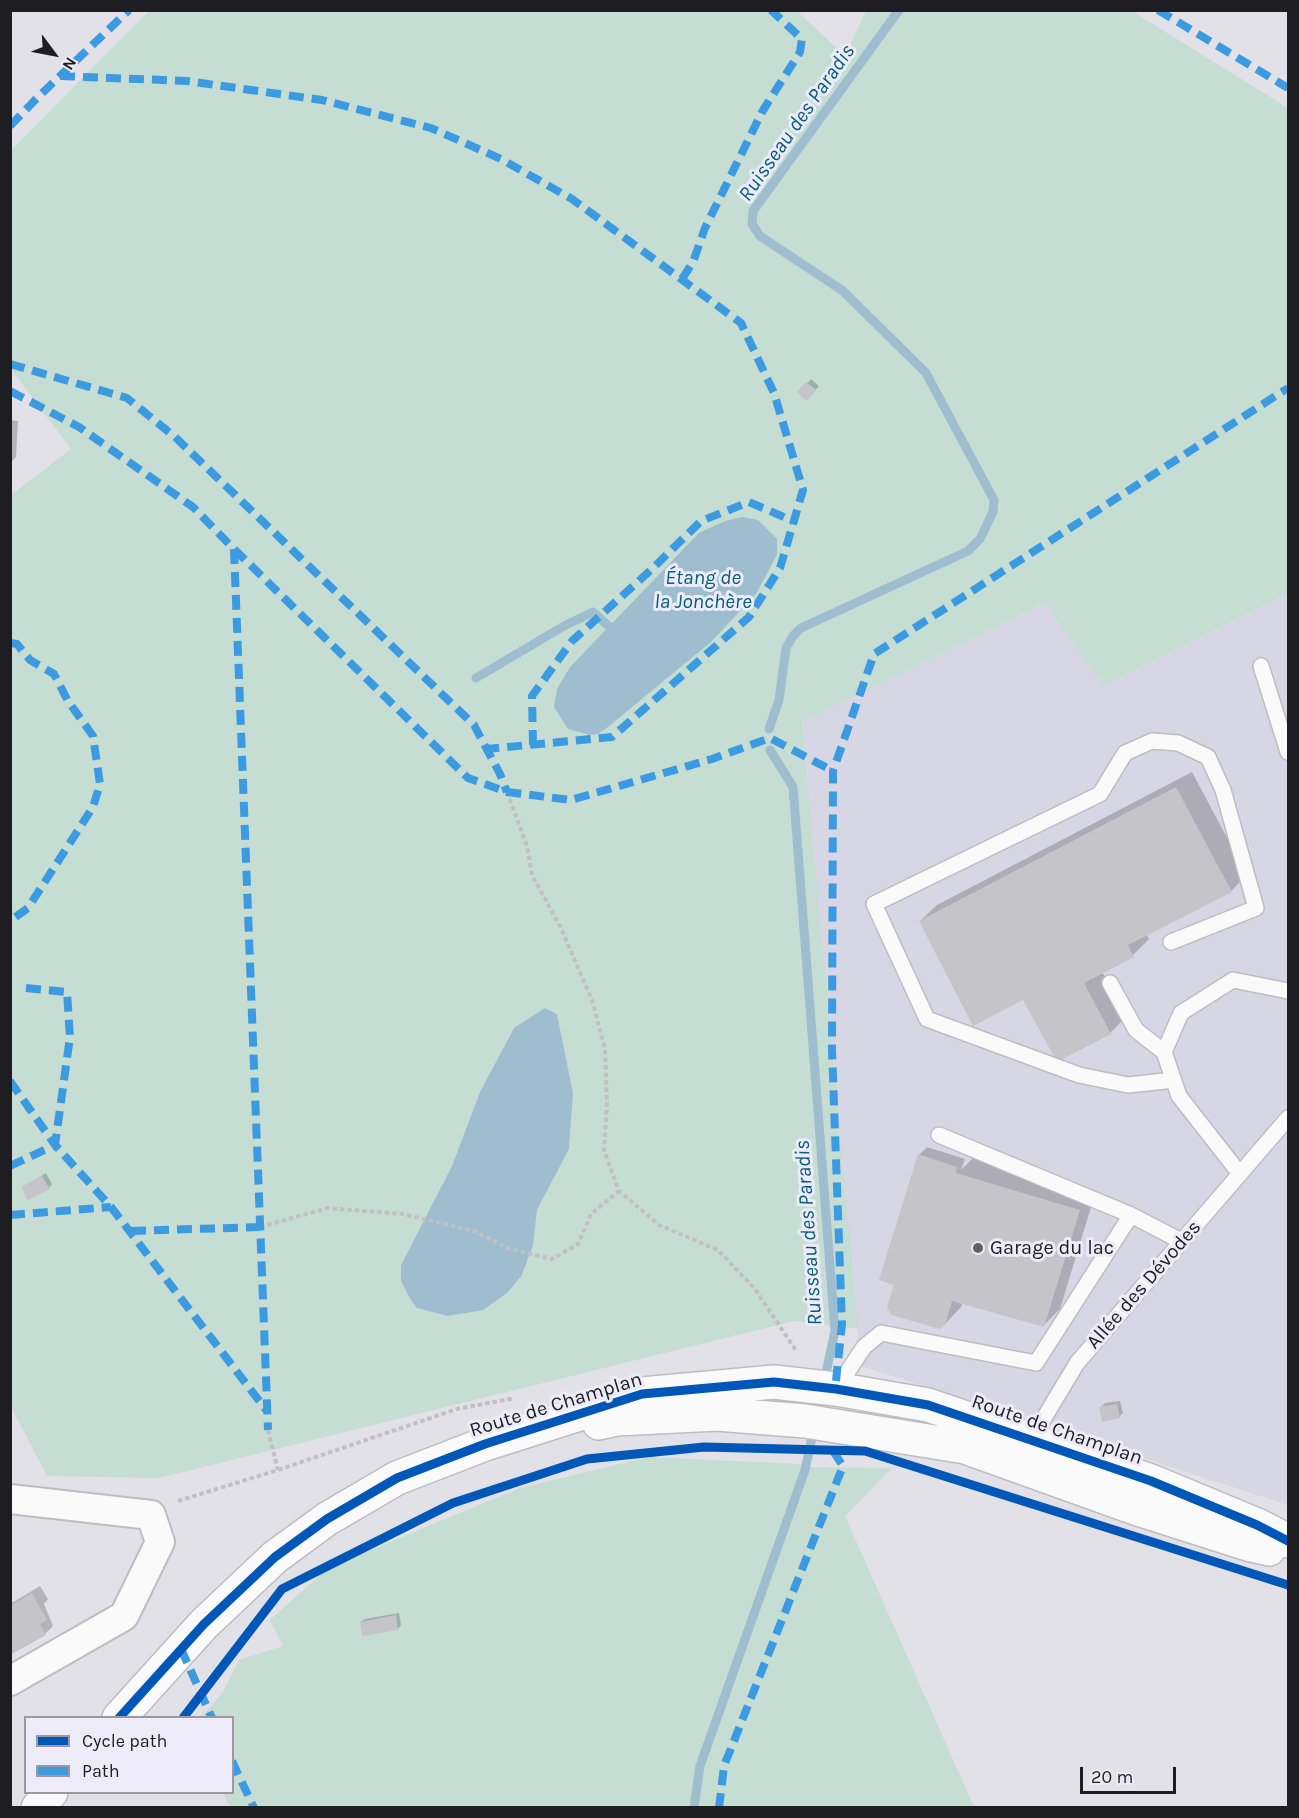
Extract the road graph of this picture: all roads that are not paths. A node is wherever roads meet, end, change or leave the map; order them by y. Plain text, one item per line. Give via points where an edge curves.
1 (1261, 666) dead end
2 (1288, 752) edge
3 (1171, 942) dead end
4 (1110, 983) dead end
5 (1288, 990) edge
6 (1164, 1052) junction
7 (1174, 1080) junction
8 (1288, 1118) edge
9 (939, 1135) dead end
10 (1240, 1174) junction
11 (1131, 1215) junction
12 (1181, 1241) junction
13 (821, 1388) junction
14 (485, 1444) junction
15 (1024, 1452) junction
16 (10, 1499) edge
17 (1288, 1541) edge
18 (1288, 1553) edge
19 (10, 1682) edge
20 (121, 1716) edge
21 (49, 1794) edge
22 (38, 1808) edge

1 - 2 lane
3 - 7 lane via 1256,908 1223,790 1212,765 1208,757 1178,743 1152,741 1125,753 1100,794 874,904 927,1019 1079,1075 1128,1085
4 - 6 lane via 1136,1030
5 - 6 lane via 1233,980 1181,1013
6 - 7 lane
7 - 10 lane via 1179,1096
8 - 10 lane, Allée des Dévodes
9 - 11 lane
10 - 12 lane, Allée des Dévodes
11 - 12 lane
11 - 13 lane via 1036,1363 881,1333
12 - 15 lane, Allée des Dévodes via 1077,1363
13 - 14 street, Route de Champlan via 774,1382 642,1394
13 - 15 street, Route de Champlan via 928,1405
14 - 15 street via 617,1419 717,1414 820,1423 965,1447
14 - 20 street, Route de Champlan via 397,1478 327,1519 275,1557 204,1624
15 - 17 street, Route de Champlan via 1151,1481
15 - 18 street via 1135,1508
16 - 19 street via 151,1515 160,1542 124,1616
21 - 22 street

